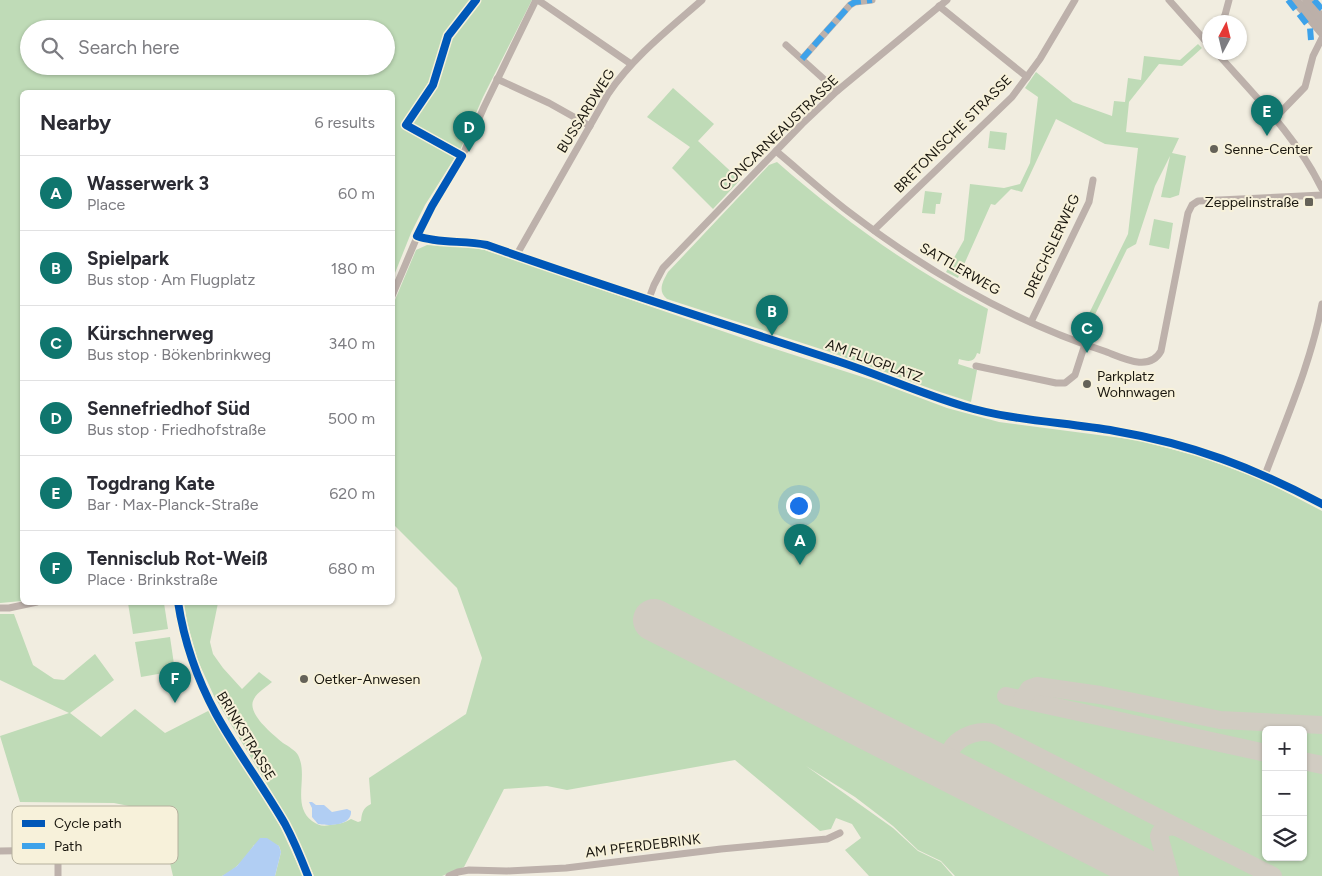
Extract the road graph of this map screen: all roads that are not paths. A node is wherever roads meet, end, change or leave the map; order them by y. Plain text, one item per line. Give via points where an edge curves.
1 (537, 0) edge
2 (702, 0) edge
3 (872, 0) edge
4 (947, 0) edge
5 (1076, 0) edge
6 (1169, 0) edge
7 (1228, 0) edge
8 (1295, 0) edge
9 (1307, 0) edge
10 (940, 6) junction
11 (1225, 15) edge
12 (1322, 19) edge
13 (1322, 32) edge
14 (1202, 37) edge
15 (1322, 38) edge
16 (786, 45) dead end
17 (802, 58) junction
18 (1223, 60) edge
19 (631, 64) junction
20 (1027, 77) junction
21 (497, 79) junction
22 (837, 91) junction
23 (1275, 118) junction
24 (590, 126) junction
25 (776, 150) junction
26 (1092, 180) dead end
27 (1322, 189) edge
28 (1322, 195) edge
29 (874, 230) junction
30 (417, 236) junction
31 (516, 256) junction
32 (395, 289) edge
33 (648, 300) junction
34 (1322, 304) edge
35 (1031, 322) junction
36 (1085, 344) junction
37 (976, 366) dead end
38 (1265, 475) junction
39 (1322, 504) edge
40 (23, 605) edge
41 (178, 605) edge
42 (0, 608) edge
43 (840, 833) dead end
44 (308, 876) edge
45 (449, 876) edge

1 - 19 street
1 - 21 street
2 - 19 street, BUSSARDWEG
3 - 17 street via 850,5
4 - 10 street, CONCARNEAUSTRASSE
5 - 20 street, BRETONISCHE STRASSE
6 - 14 street
7 - 11 street
8 - 13 main road
9 - 12 main road
10 - 20 street
10 - 22 street, CONCARNEAUSTRASSE
15 - 23 street via 1312,56 1305,87
16 - 17 street
17 - 22 street
18 - 23 street
19 - 24 street, BUSSARDWEG via 608,94
20 - 29 street, BRETONISCHE STRASSE via 1012,97
21 - 24 street
21 - 30 street via 462,156
22 - 25 street, CONCARNEAUSTRASSE
23 - 27 street
24 - 31 street, BUSSARDWEG
25 - 29 street, SATTLERWEG
25 - 33 street, CONCARNEAUSTRASSE via 664,268
26 - 35 street, DRECHSLERWEG via 1089,202
28 - 36 street, SATTLERWEG via 1198,201 1188,213 1162,351 1149,362 1141,362
29 - 35 street, SATTLERWEG via 950,280
30 - 31 street, AM FLUGPLATZ via 428,240 477,243
30 - 32 street
31 - 33 street, AM FLUGPLATZ
33 - 38 street, AM FLUGPLATZ via 850,365 963,406 1017,418 1113,430 1177,444
34 - 38 street via 1304,369
35 - 36 street, SATTLERWEG
36 - 37 street via 1075,375 1065,383
38 - 39 street, AM FLUGPLATZ
40 - 42 street
41 - 44 street, BRINKSTRASSE via 182,626 204,690 285,824
43 - 45 street, AM PFERDEBRINK via 832,838 566,868 470,870

